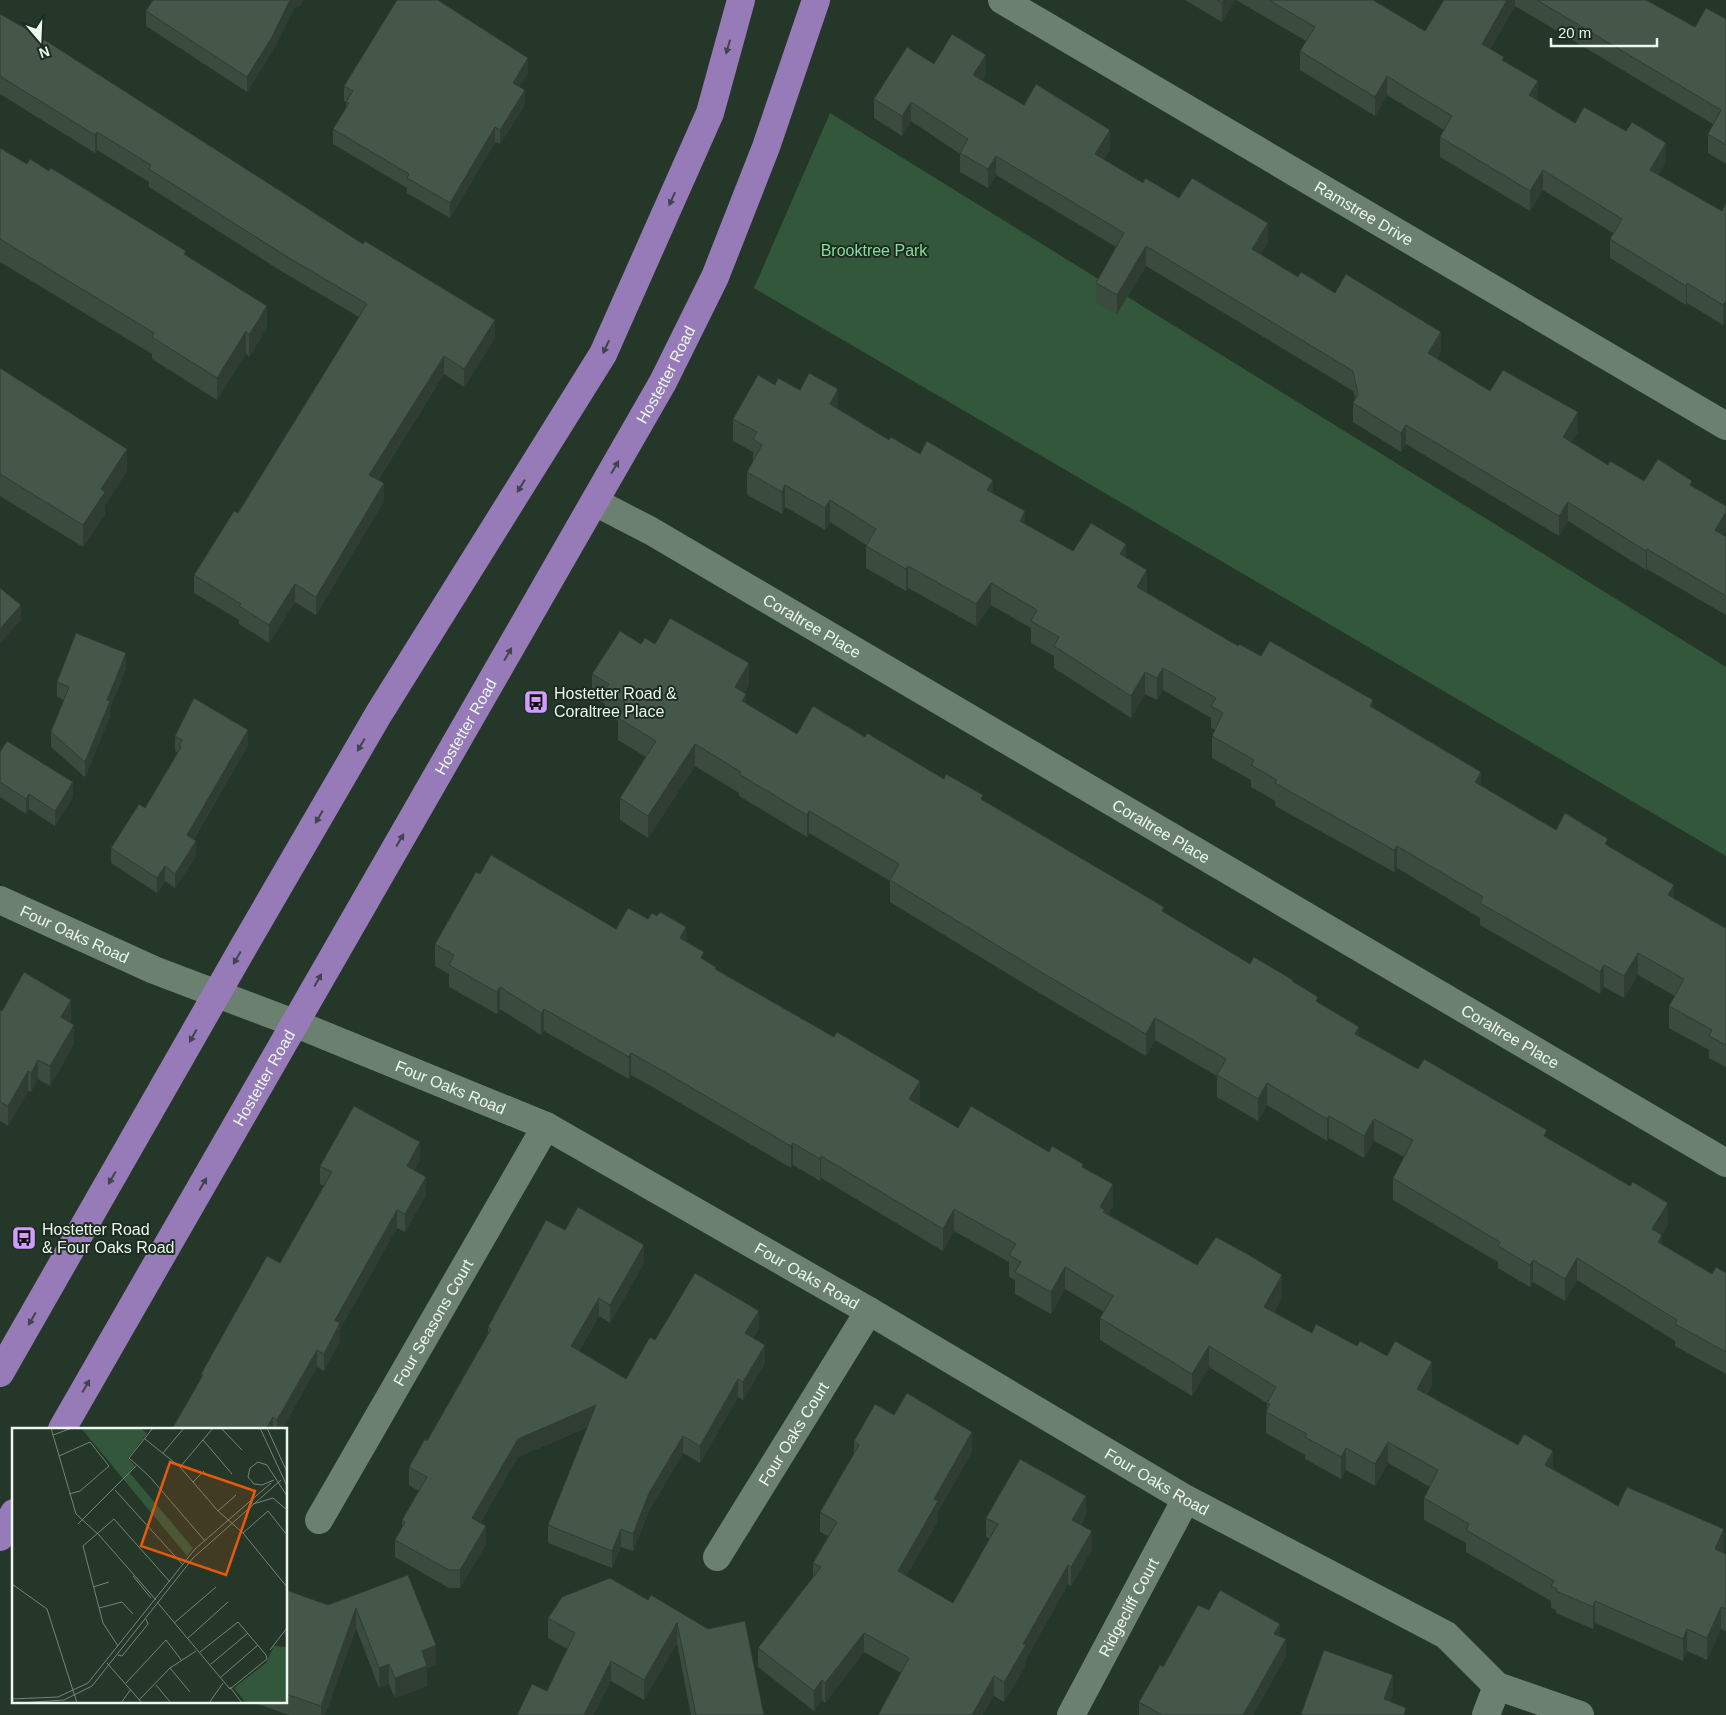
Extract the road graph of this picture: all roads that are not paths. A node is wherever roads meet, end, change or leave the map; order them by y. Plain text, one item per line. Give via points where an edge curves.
1 (741, 0) edge
2 (816, 0) edge
3 (1002, 0) edge
4 (1726, 426) edge
5 (595, 502) junction
6 (0, 900) edge
7 (216, 994) junction
8 (294, 1023) junction
9 (546, 1126) junction
10 (1726, 1163) edge
11 (869, 1311) junction
12 (0, 1373) edge
13 (63, 1428) edge
14 (1186, 1500) junction
15 (12, 1516) edge
16 (319, 1520) dead end
17 (0, 1537) edge
18 (717, 1557) dead end
19 (1497, 1686) junction
20 (1071, 1715) edge
21 (1486, 1715) edge
22 (1580, 1715) edge

1 -> 7 main road via 710,113 603,354 378,715
5 -> 2 main road, Hostetter Road via 663,382 715,278 766,147
3 - 4 street, Ramstree Drive
8 -> 5 main road, Hostetter Road
5 - 10 street, Coraltree Place via 651,531
6 - 7 street, Four Oaks Road via 154,970
7 - 8 street, Four Oaks Road
7 -> 12 main road
8 - 9 street, Four Oaks Road
13 -> 8 main road, Hostetter Road
9 - 11 street, Four Oaks Road
9 - 16 street, Four Seasons Court
11 - 14 street, Four Oaks Road
11 - 18 street, Four Oaks Court
14 - 19 street, Four Oaks Road via 1446,1635
14 - 20 street, Ridgecliff Court
15 - 17 main road
19 - 21 street
19 - 22 street, Four Oaks Road

